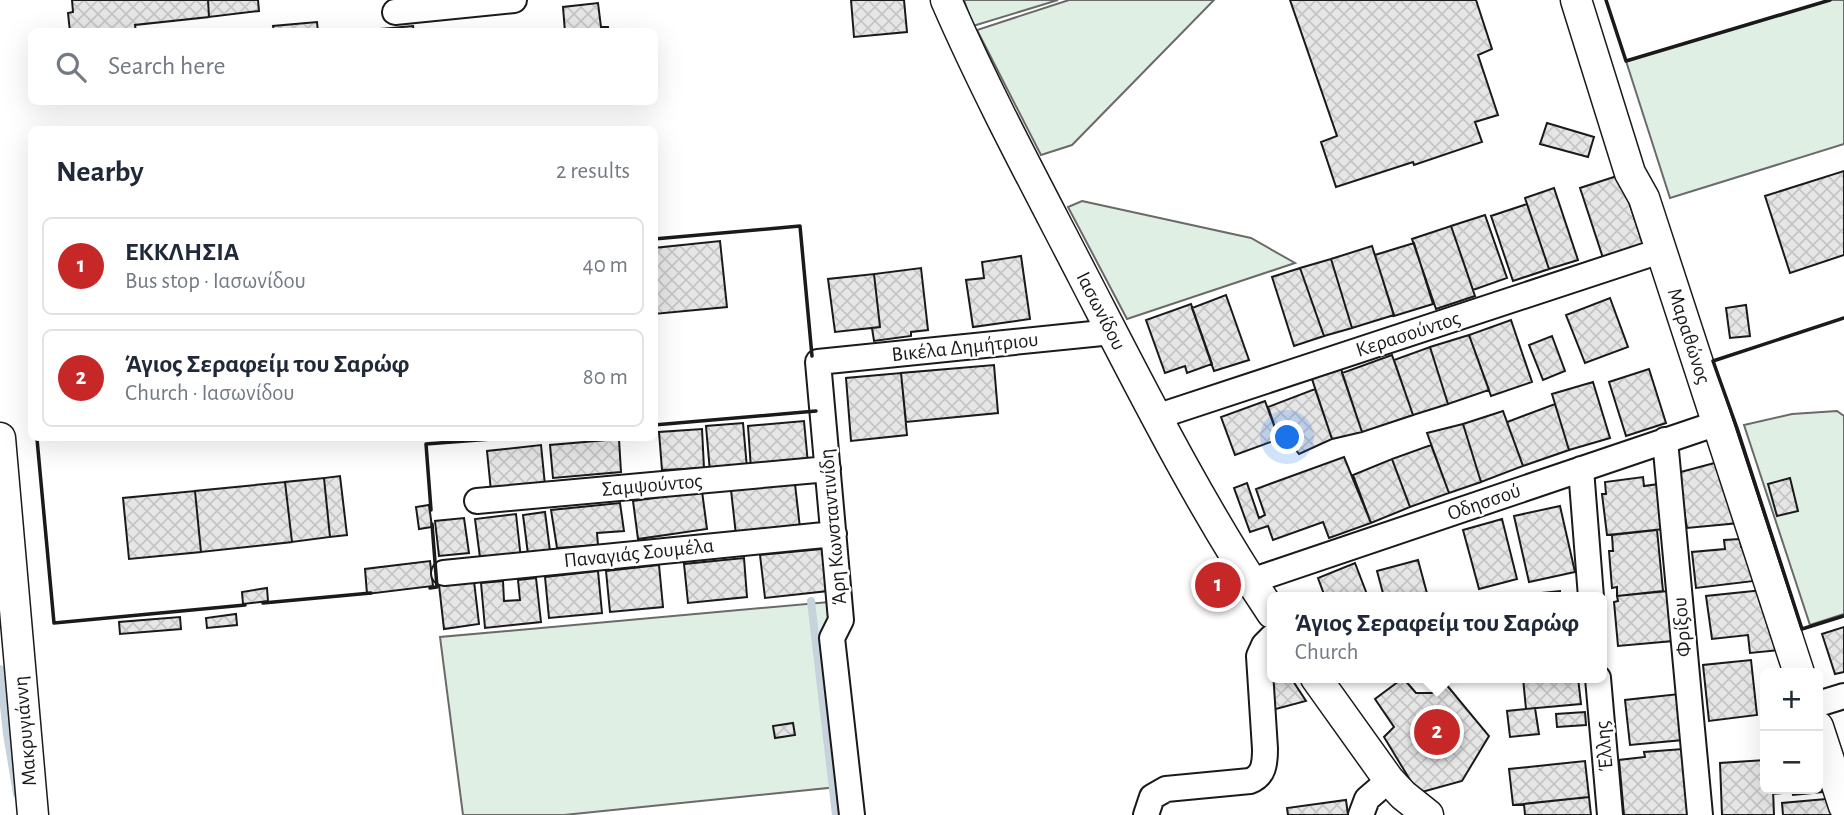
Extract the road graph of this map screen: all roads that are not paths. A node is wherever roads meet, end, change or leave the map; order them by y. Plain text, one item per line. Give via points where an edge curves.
1 (514, 0) edge
2 (946, 0) edge
3 (1576, 0) edge
4 (395, 12) dead end
5 (1660, 251) junction
6 (1112, 332) junction
7 (818, 362) joint
8 (1156, 417) junction
9 (1718, 423) junction
10 (0, 438) edge
11 (1665, 440) junction
12 (1581, 468) junction
13 (828, 469) junction
14 (477, 501) dead end
15 (834, 534) junction
16 (444, 573) dead end
17 (1251, 582) junction
18 (1591, 592) edge
19 (1267, 606) edge
20 (1267, 642) edge
21 (1797, 668) edge
22 (1320, 683) edge
23 (1598, 683) edge
24 (1844, 696) edge
25 (1823, 702) edge
26 (1819, 731) edge
27 (1389, 780) junction
28 (1844, 806) edge
29 (33, 815) edge
30 (852, 815) edge
31 (1146, 815) edge
32 (1361, 815) edge
33 (1428, 815) edge
34 (1609, 815) edge
35 (1700, 815) edge

1 - 4 street
2 - 6 street, Ιασωνίδου
3 - 5 street, Μαραθώνος via 1630,173 1644,198
5 - 8 street, Κερασούντος
5 - 9 street, Μαραθώνος
6 - 7 street, Βικέλα Δημήτριου
6 - 8 street, Ιασωνίδου
7 - 13 street, Άρη Κωνσταντινίδη
8 - 17 street, Ιασωνίδου
9 - 11 street, Οδησσού
9 - 21 street, Μαραθώνος
10 - 29 street, Μακρυγιάννη
11 - 12 street, Οδησσού
11 - 35 street, Φρίξου
12 - 17 street, Οδησσού
12 - 18 street
13 - 14 street, Σαμψούντος
13 - 15 street, Άρη Κωνσταντινίδη
15 - 16 street, Παναγιάς Σουμέλα
15 - 30 street, Άρη Κωνσταντινίδη via 841,620 832,638
17 - 19 street, Ιασωνίδου
20 - 31 street via 1259,656 1265,749 1260,775 1250,781 1166,789 1152,797
22 - 27 street
23 - 34 street, Έλλης
24 - 25 street
26 - 28 street
27 - 32 street via 1367,799
27 - 33 street

